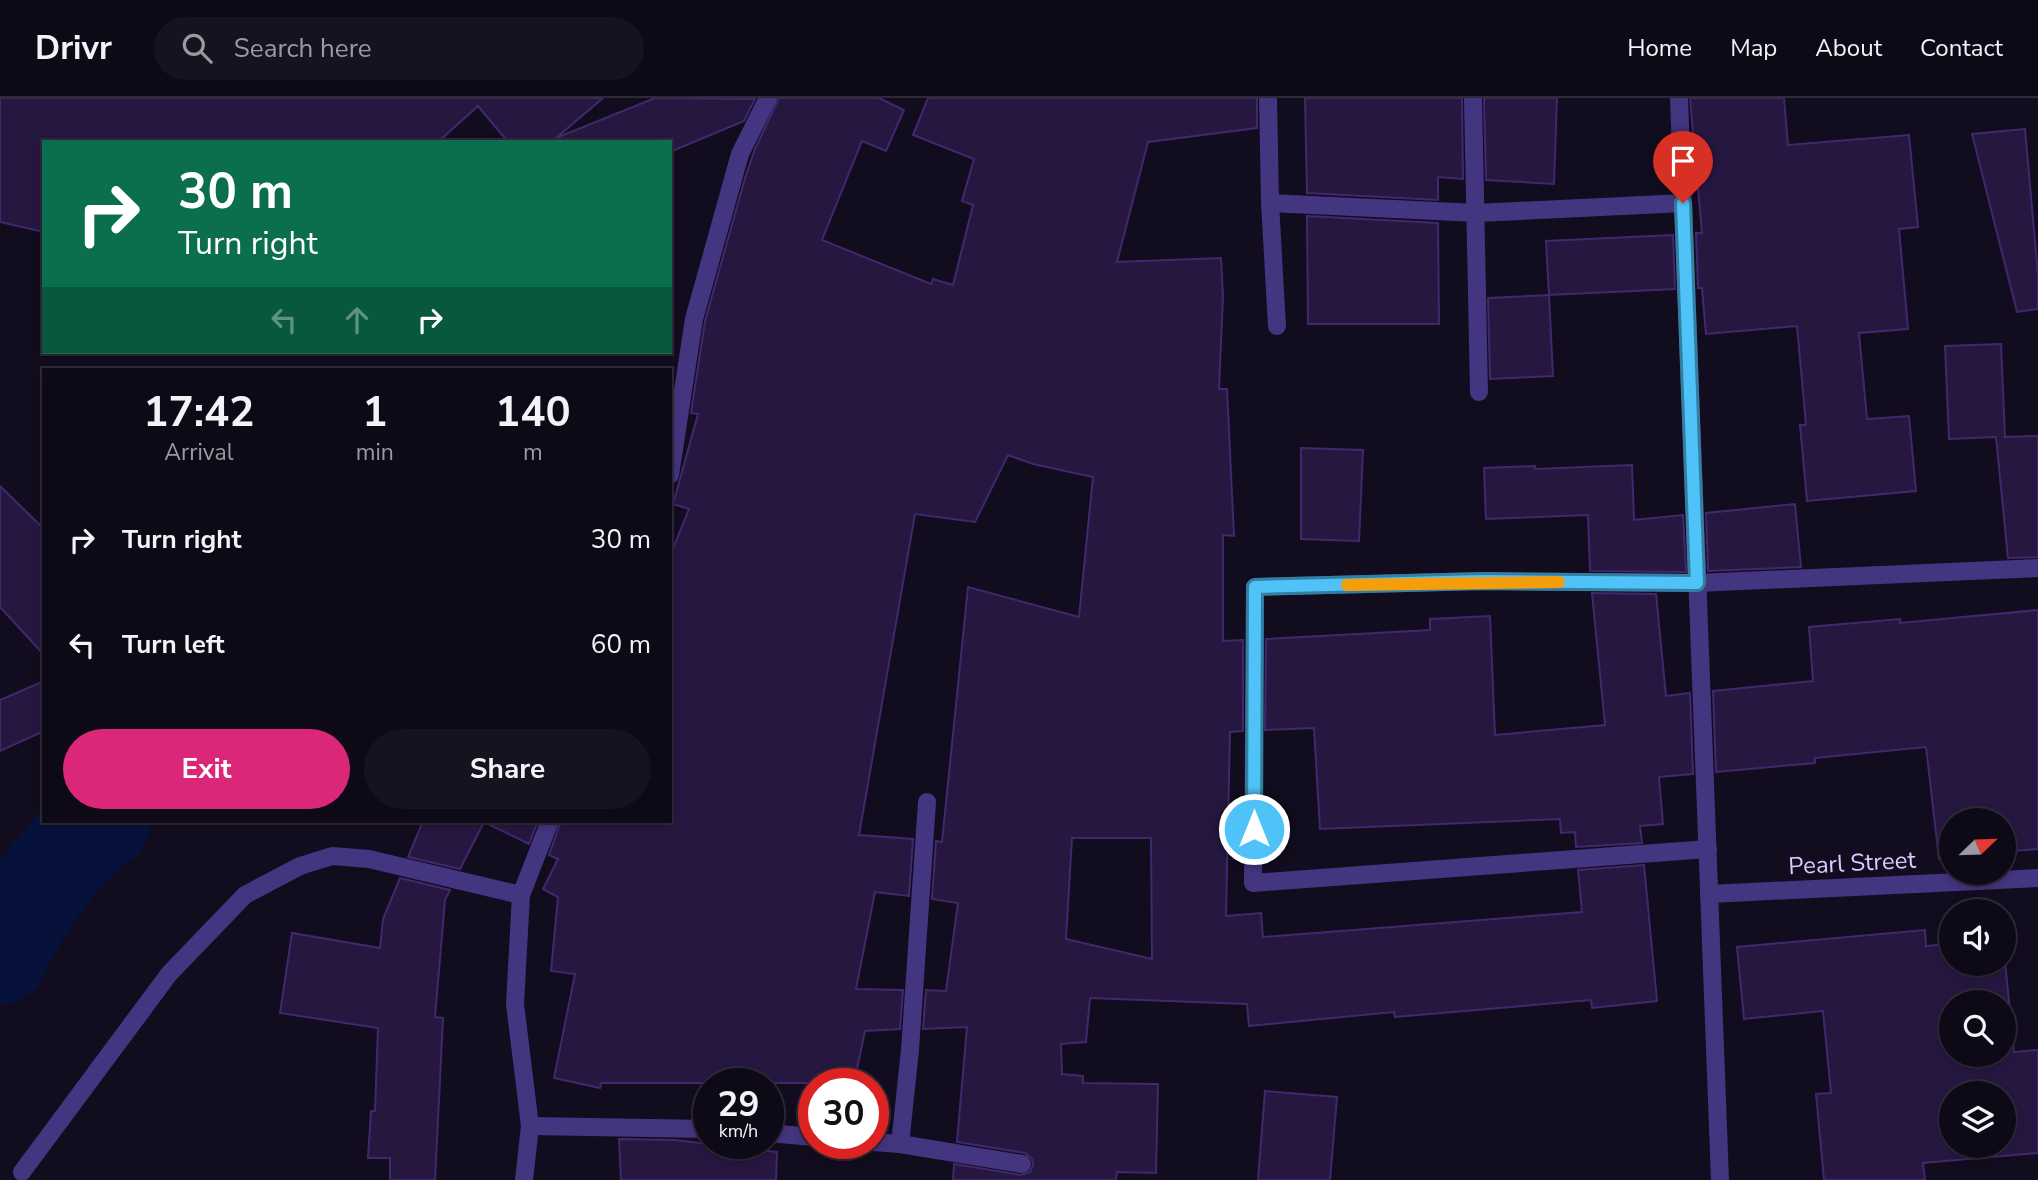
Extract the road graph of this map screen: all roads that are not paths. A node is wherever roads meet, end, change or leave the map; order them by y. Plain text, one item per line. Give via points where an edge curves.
1 (768, 98) edge
2 (1268, 98) edge
3 (1473, 98) edge
4 (1679, 98) edge
5 (1270, 203) junction
6 (1683, 203) junction
7 (1477, 213) junction
8 (1277, 326) dead end
9 (1479, 392) dead end
10 (672, 462) edge
11 (2038, 568) edge
12 (1697, 583) junction
13 (927, 802) dead end
14 (549, 823) edge
15 (1708, 849) junction
16 (2038, 877) edge
17 (1709, 894) junction
18 (521, 895) junction
19 (530, 1126) junction
20 (693, 1129) edge
21 (889, 1143) edge
22 (900, 1144) junction
23 (1022, 1164) dead end
24 (22, 1172) dead end
25 (524, 1180) edge
26 (1720, 1180) edge

1 - 10 street via 740,154 694,319
2 - 5 street
3 - 7 street
4 - 6 street
5 - 7 street
5 - 8 street
6 - 7 street
6 - 12 street
7 - 9 street
11 - 12 street
12 - 15 street
12 - 15 street via 1483,581 1255,587 1254,883
13 - 22 street
14 - 18 street
15 - 17 street
16 - 17 street, Pearl Street
17 - 26 street
18 - 19 street via 515,1004
18 - 24 street via 369,859 332,856 300,866 245,895 170,974
19 - 20 street
19 - 25 street
21 - 22 street
22 - 23 street

